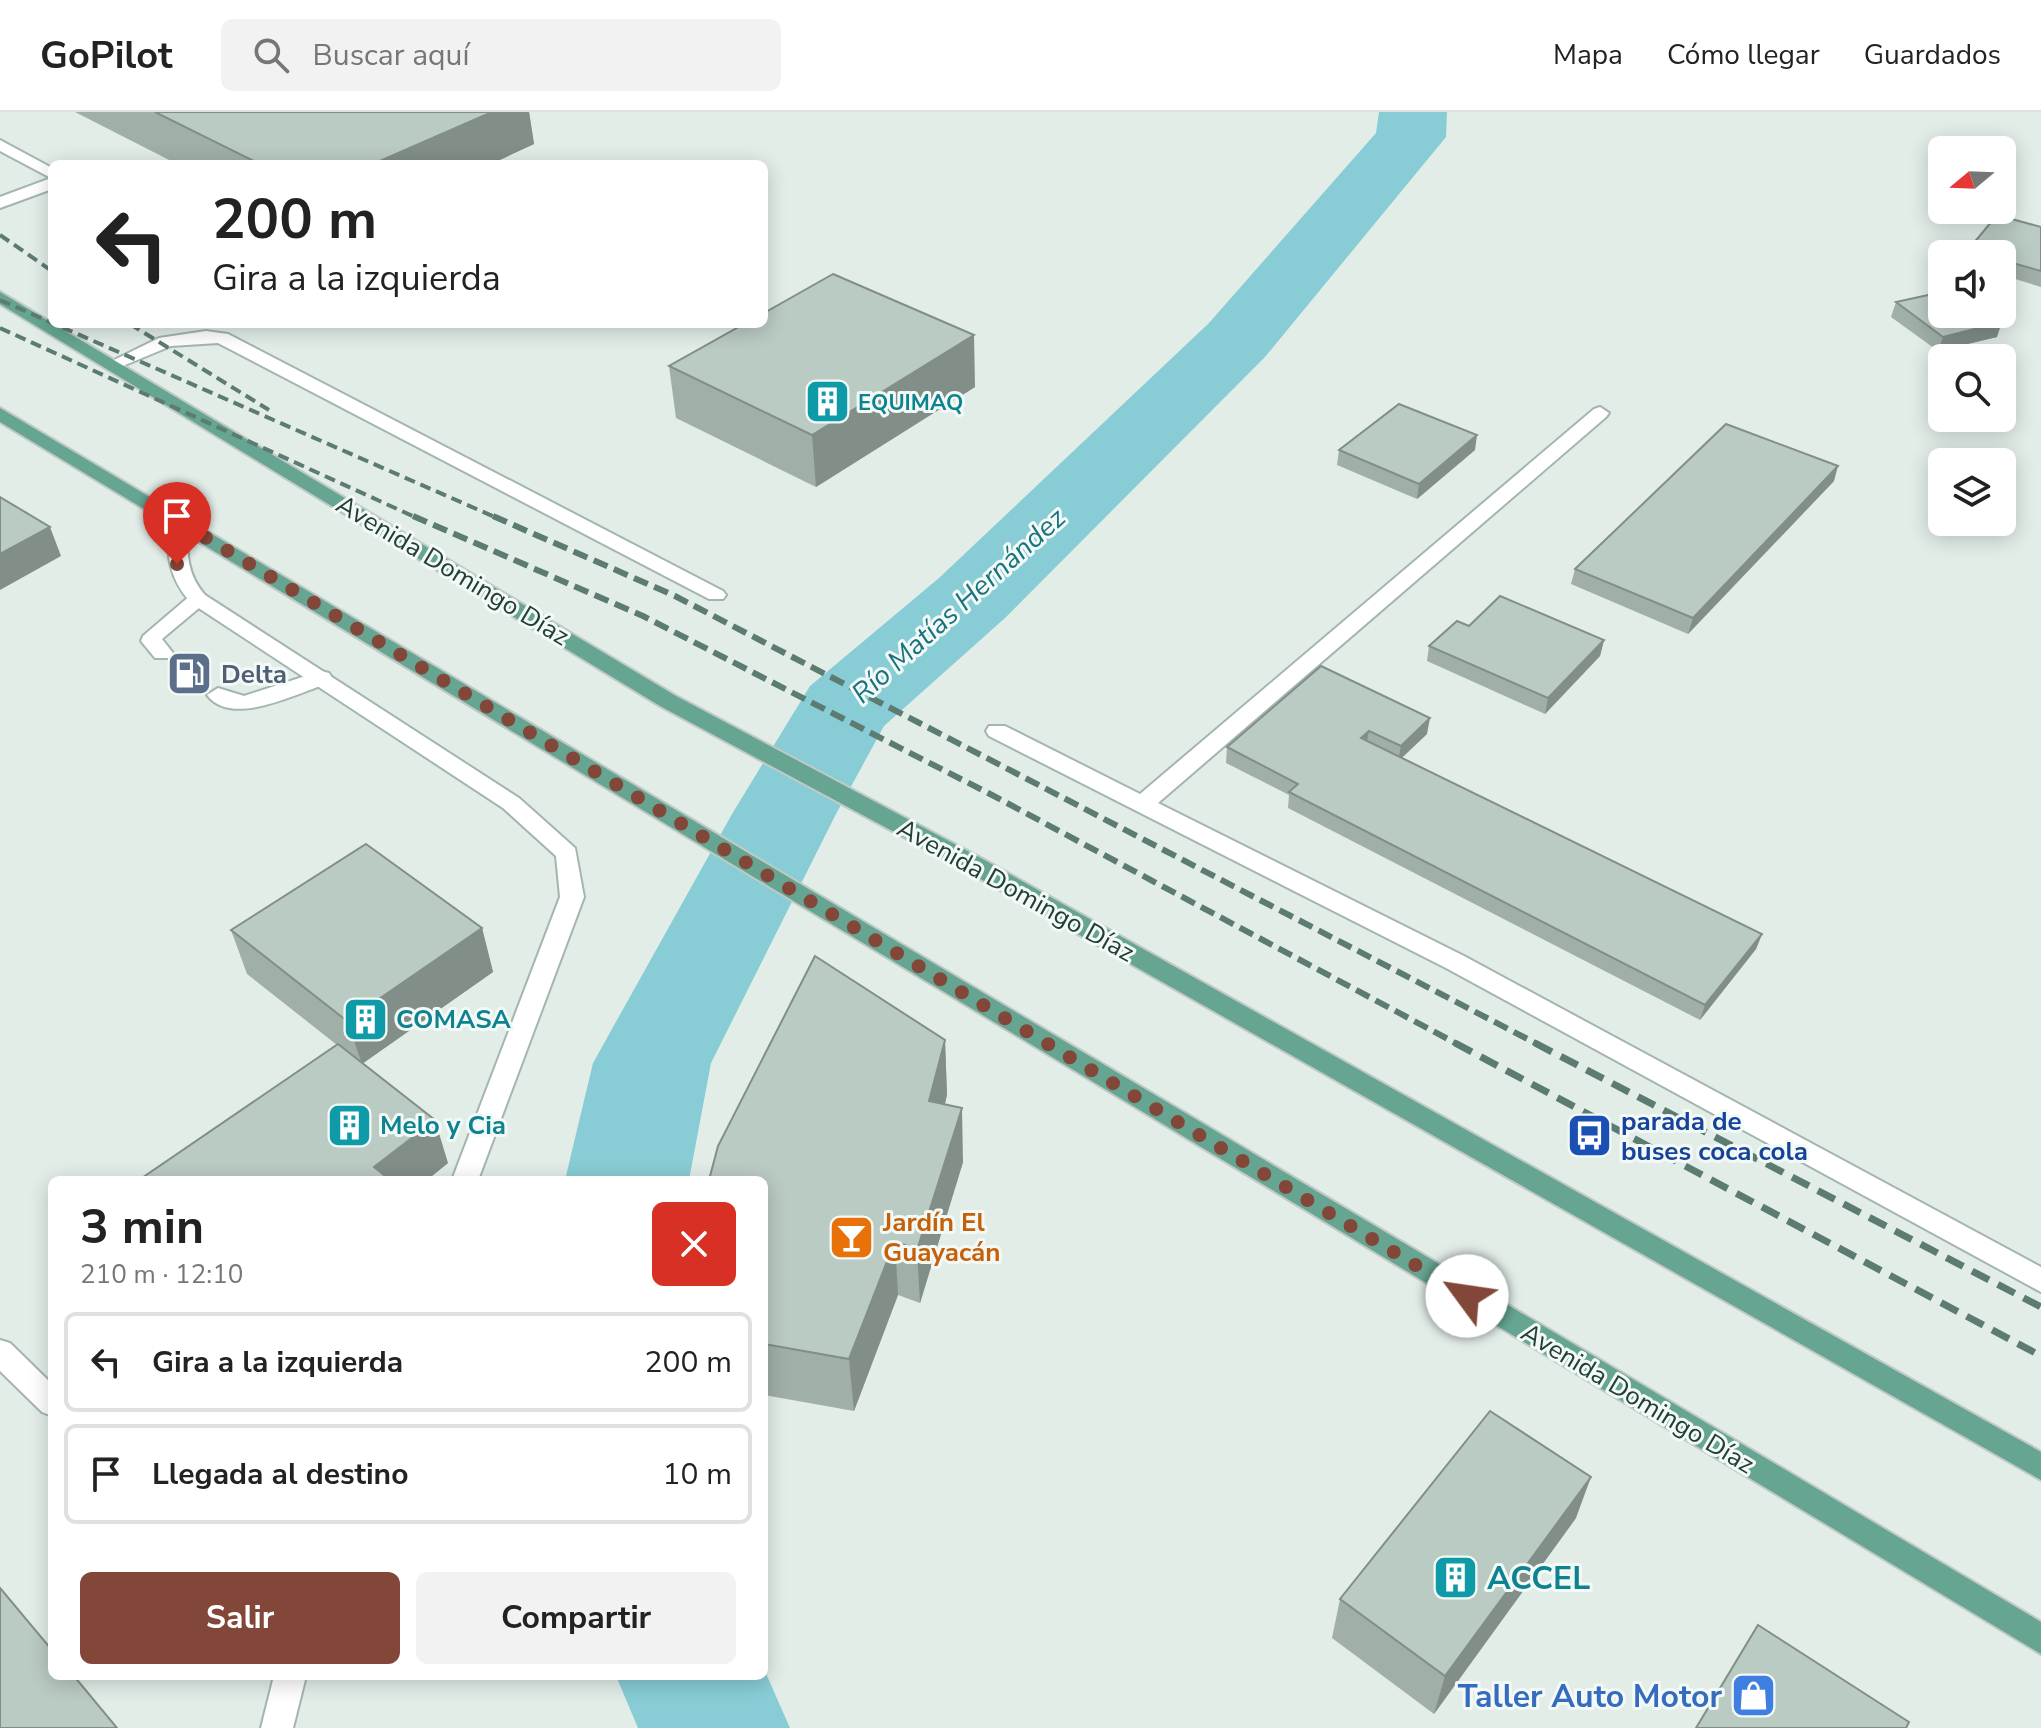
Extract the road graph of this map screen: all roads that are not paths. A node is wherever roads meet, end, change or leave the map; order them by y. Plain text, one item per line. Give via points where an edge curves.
1 (0, 145) edge
2 (48, 172) edge
3 (48, 185) edge
4 (0, 203) edge
5 (0, 297) edge
6 (48, 326) edge
7 (52, 328) edge
8 (113, 365) junction
9 (1600, 413) dead end
10 (0, 414) edge
11 (178, 521) junction
12 (716, 595) dead end
13 (198, 599) junction
14 (162, 653) dead end
15 (321, 678) junction
16 (218, 695) dead end
17 (997, 731) dead end
18 (1142, 804) junction
19 (467, 1176) edge
20 (2041, 1280) edge
21 (0, 1352) edge
22 (48, 1399) edge
23 (2041, 1467) edge
24 (2041, 1639) edge
25 (289, 1680) edge
26 (277, 1728) edge

1 - 2 street
3 - 4 street
5 - 6 main road, Avenida Domingo Díaz
7 - 8 main road, Avenida Domingo Díaz
8 - 12 street via 168,338 222,338
8 - 23 main road, Avenida Domingo Díaz via 668,701 971,863
9 - 18 street
10 - 11 main road, Avenida Domingo Díaz
11 - 13 street via 177,564 182,583
11 - 24 main road, Avenida Domingo Díaz
13 - 14 street via 153,636 151,641
13 - 15 street
15 - 16 street via 246,703
15 - 19 street via 511,803 567,854 572,897
17 - 18 street
18 - 20 street via 1455,962
21 - 22 street
25 - 26 street

